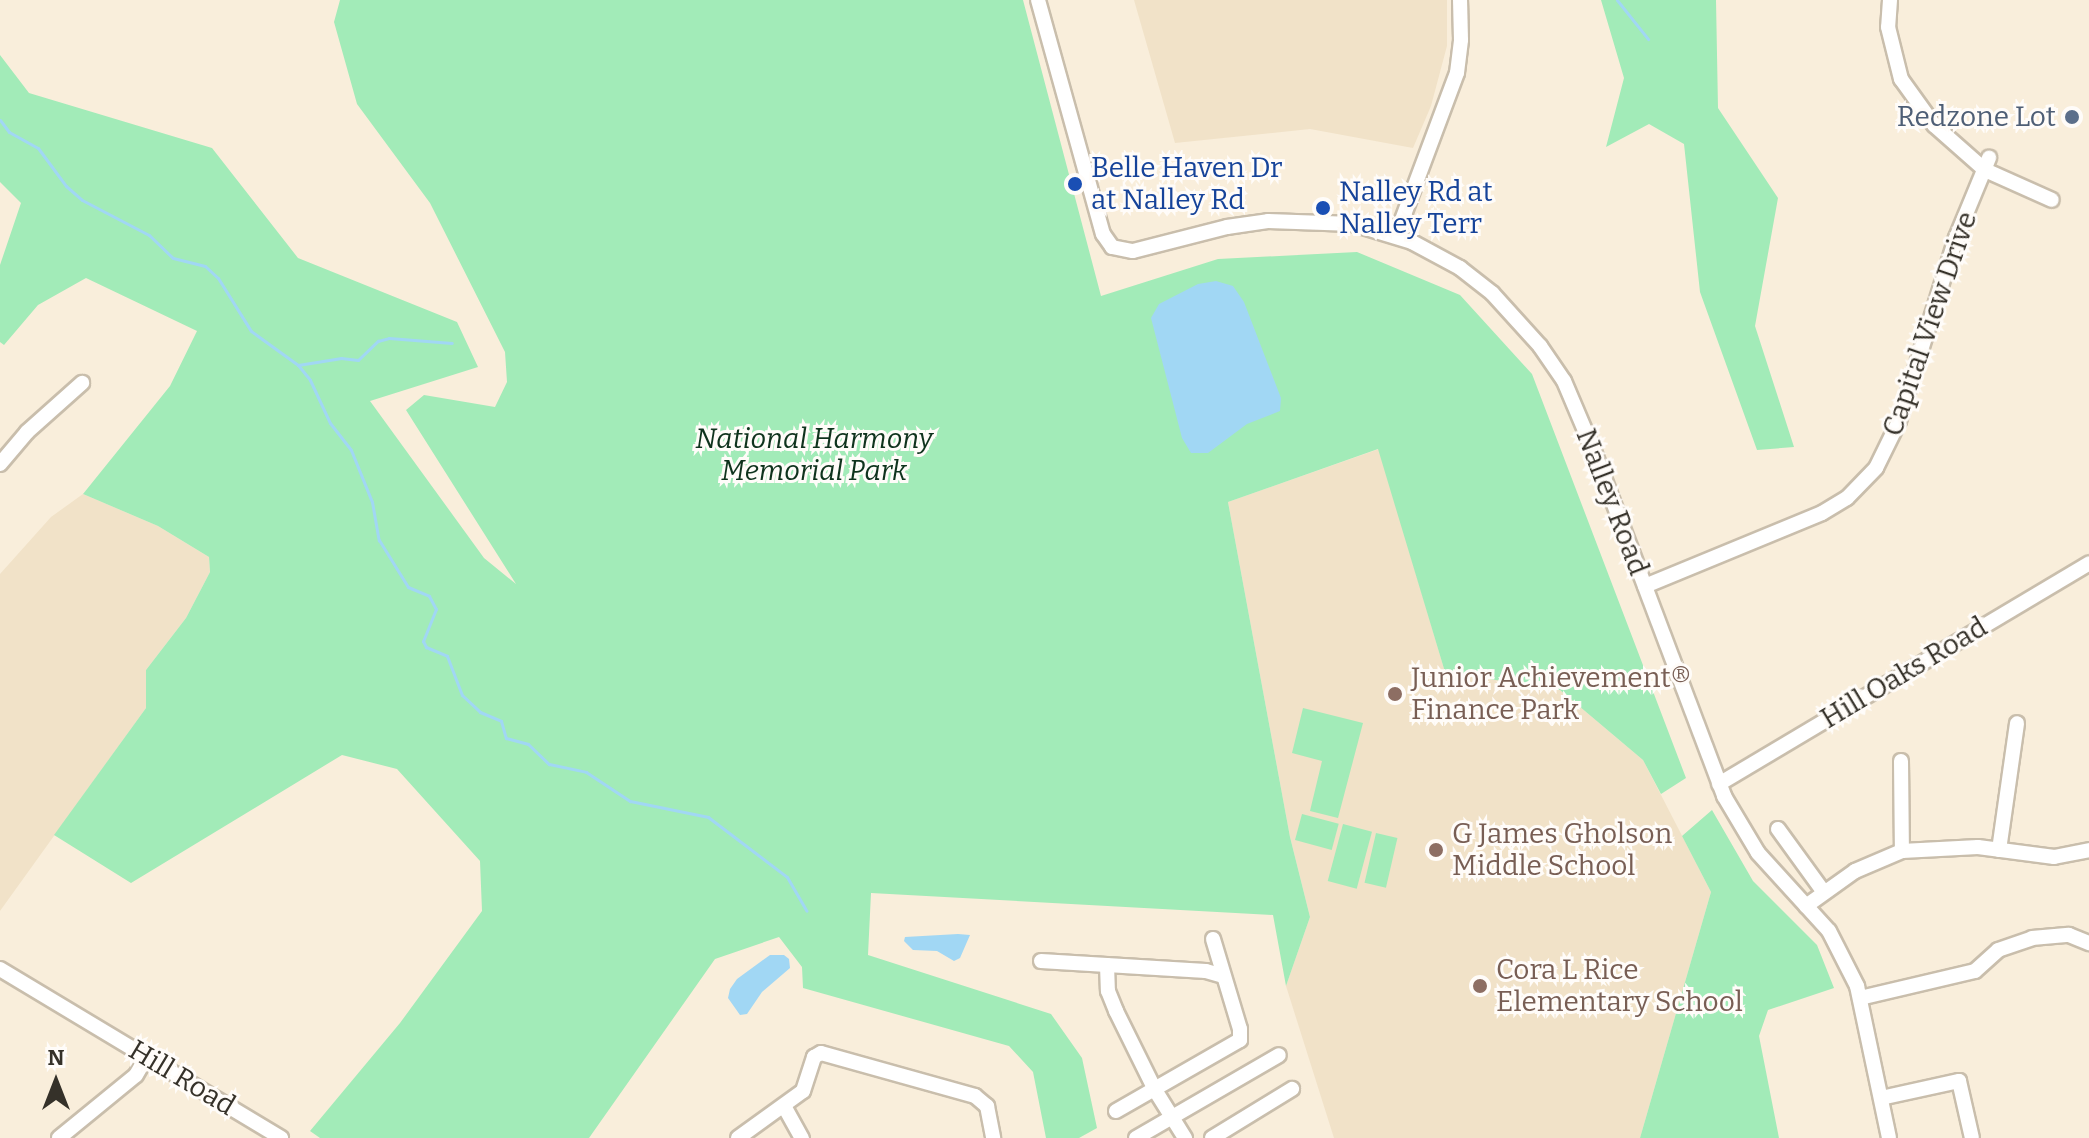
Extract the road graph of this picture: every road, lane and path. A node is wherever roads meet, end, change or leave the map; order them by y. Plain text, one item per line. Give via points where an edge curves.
1 (1038, 0) edge
2 (1460, 0) edge
3 (1890, 0) edge
4 (1987, 164) junction
5 (2052, 200) dead end
6 (1396, 236) junction
7 (82, 383) dead end
8 (0, 464) edge
9 (2086, 570) edge
10 (1645, 586) junction
11 (2017, 723) dead end
12 (1901, 761) dead end
13 (1719, 784) junction
14 (1778, 829) dead end
15 (1999, 850) junction
16 (2089, 850) edge
17 (1902, 851) junction
18 (1823, 891) junction
19 (1806, 906) junction
20 (1213, 939) dead end
21 (2089, 943) edge
22 (1041, 961) dead end
23 (1107, 965) junction
24 (0, 969) edge
25 (1223, 976) junction
26 (1860, 998) junction
27 (1279, 1055) dead end
28 (147, 1056) junction
29 (1292, 1089) dead end
30 (1155, 1090) junction
31 (1881, 1098) junction
32 (784, 1106) junction
33 (1116, 1111) dead end
34 (1173, 1118) junction
35 (75, 1126) junction
36 (59, 1138) edge
37 (85, 1138) edge
38 (281, 1138) edge
39 (738, 1138) edge
40 (802, 1138) edge
41 (993, 1138) edge
42 (1136, 1138) edge
43 (1185, 1138) edge
44 (1212, 1138) edge
45 (1889, 1138) edge
46 (1972, 1138) edge

1 - 6 street, Nalley Road via 1103,234 1112,247 1126,251 1268,221 1332,221
2 - 6 street via 1457,73
3 - 4 street via 1888,27 1901,79 1934,125
4 - 5 street
4 - 10 street, Capital View Drive via 1956,238 1899,421 1874,470 1847,498 1822,513
6 - 10 street, Nalley Road via 1476,278 1540,346 1564,381
7 - 8 street
9 - 13 street, Hill Oaks Road
10 - 13 street, Nalley Road
11 - 15 street
12 - 17 street
13 - 19 street, Nalley Road via 1758,853
14 - 18 street
15 - 16 street via 2054,857
15 - 17 street
17 - 18 street via 1875,860
18 - 19 street
19 - 26 street, Nalley Road via 1841,951
20 - 25 street
21 - 26 street via 2069,935 2032,938 1998,950 1975,971
22 - 23 street
23 - 25 street
23 - 30 street via 1111,999
24 - 28 street, Hill Road
25 - 30 street via 1240,1040
26 - 31 street, Nalley Road
27 - 34 street
28 - 35 street via 136,1075
28 - 38 street, Hill Road
29 - 44 street
30 - 33 street
30 - 34 street
31 - 45 street, Nalley Road
31 - 46 street via 1959,1081
32 - 39 street
32 - 40 street
32 - 41 street via 803,1091 814,1057 821,1053 975,1096 987,1106
34 - 42 street
34 - 43 street
35 - 36 street
35 - 37 street

